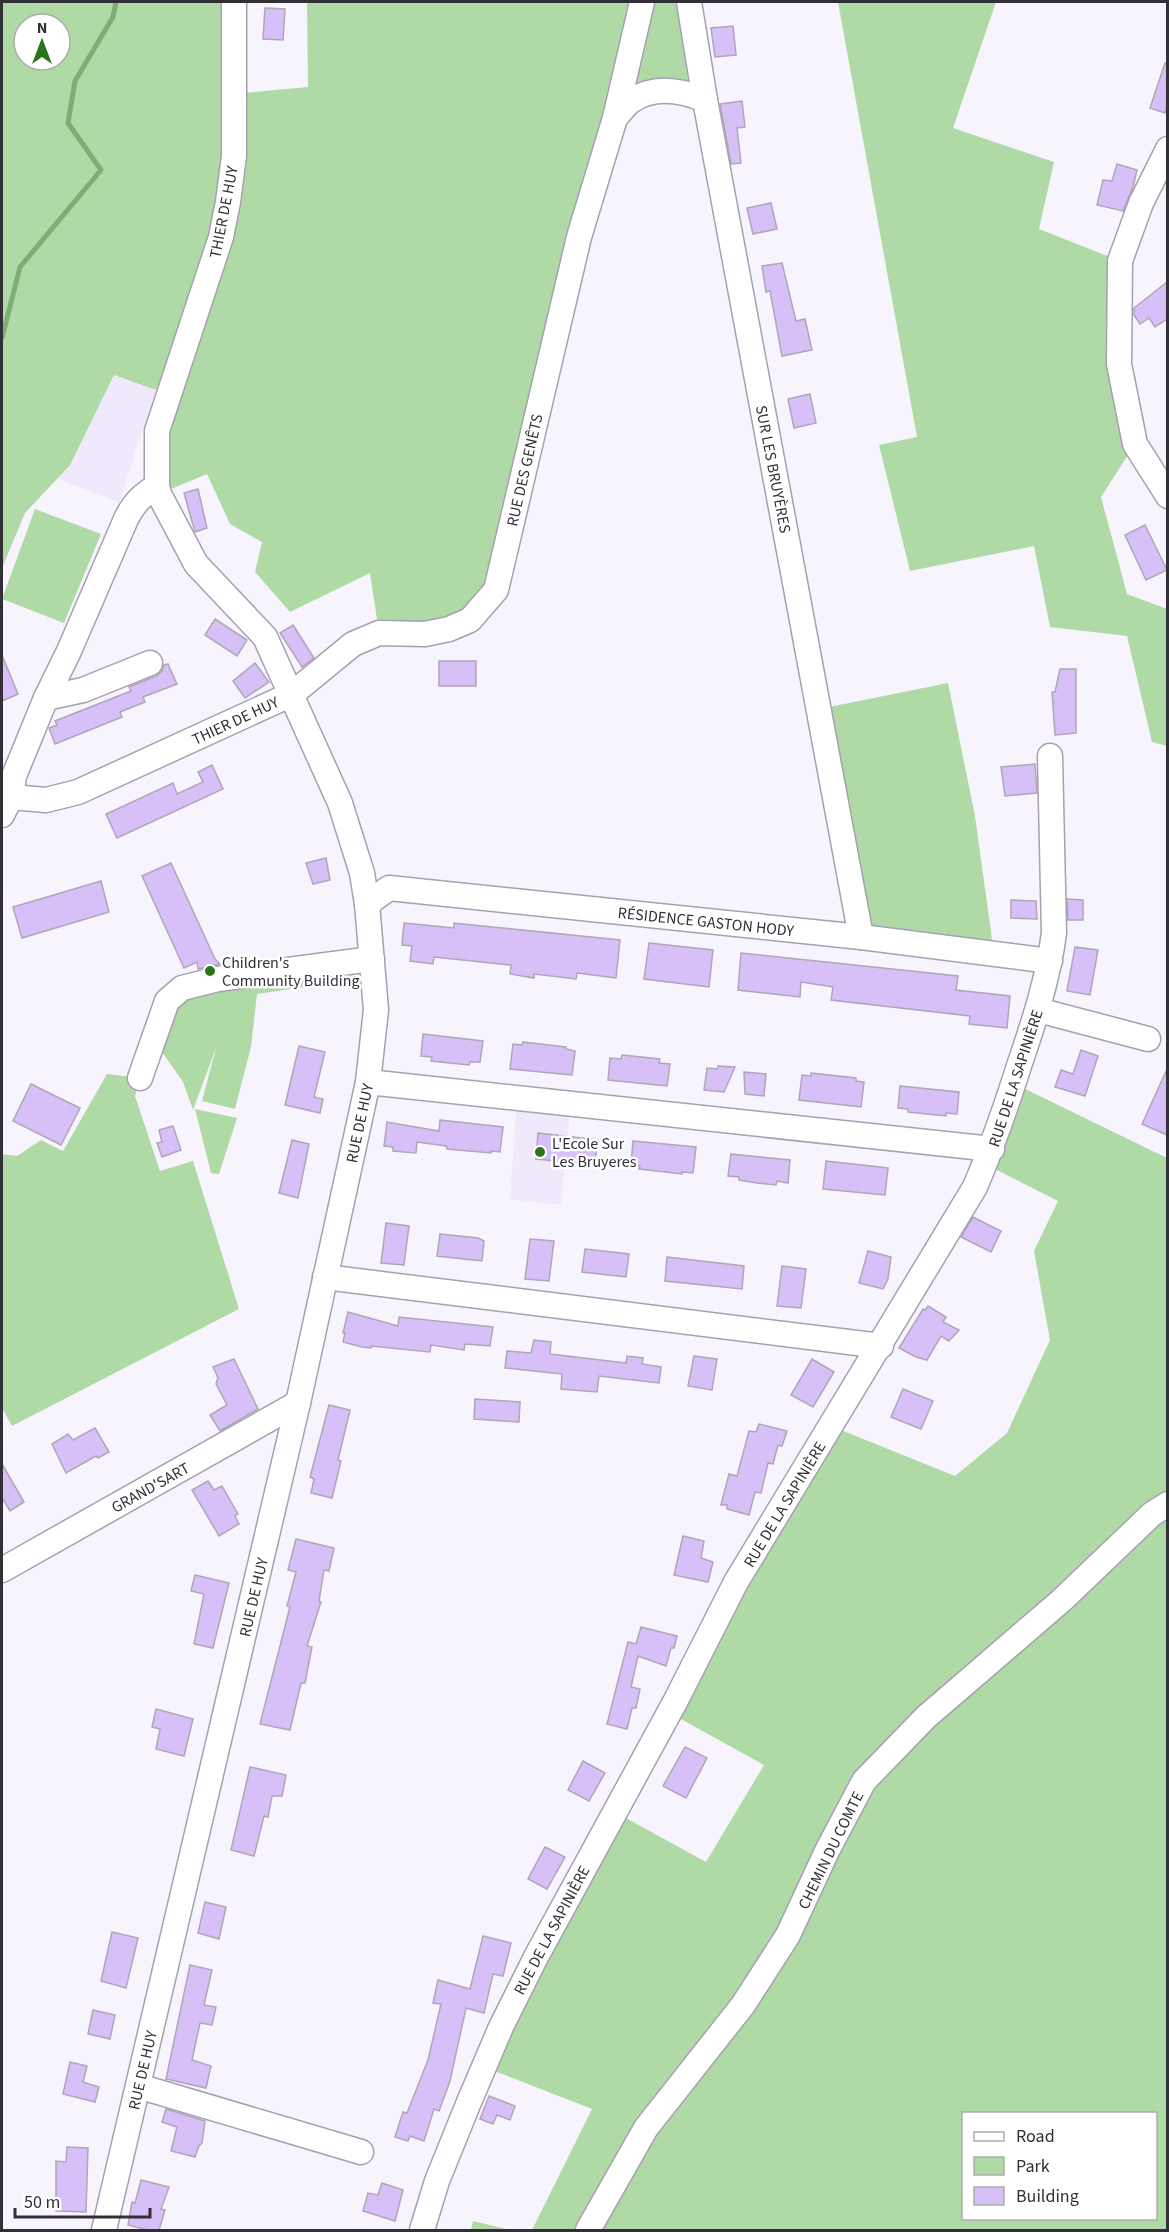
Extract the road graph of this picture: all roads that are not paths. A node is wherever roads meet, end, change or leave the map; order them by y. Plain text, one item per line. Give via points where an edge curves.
1 (234, 2) edge
2 (642, 2) edge
3 (689, 2) edge
4 (705, 100) junction
5 (615, 118) junction
6 (1167, 149) edge
7 (157, 486) junction
8 (1167, 496) edge
9 (150, 663) dead end
10 (292, 694) junction
11 (46, 698) junction
12 (1050, 756) dead end
13 (7, 792) edge
14 (367, 904) junction
15 (861, 937) junction
16 (372, 959) junction
17 (1050, 961) junction
18 (1038, 1010) junction
19 (1148, 1039) dead end
20 (140, 1078) dead end
21 (368, 1082) junction
22 (992, 1149) junction
23 (326, 1277) junction
24 (880, 1346) junction
25 (298, 1403) junction
26 (1167, 1504) edge
27 (2, 1570) edge
28 (138, 2086) junction
29 (361, 2152) dead end
30 (104, 2230) edge
31 (422, 2230) edge
32 (588, 2230) edge

1 - 7 street, THIER DE HUY via 234,156 228,202 221,237 157,431
2 - 5 street
3 - 4 street, SUR LES BRUYÈRES
4 - 5 street via 675,90 653,92 632,101
4 - 15 street, SUR LES BRUYÈRES
5 - 10 street, RUE DES GENÊTS via 579,237 496,590 470,620 449,629 425,634 379,633 353,644
6 - 8 street via 1119,261 1119,364 1135,444
7 - 10 street, THIER DE HUY via 196,564 265,637
7 - 11 street, THIER DE HUY via 132,507
9 - 11 street via 83,690
10 - 13 street, THIER DE HUY via 78,792 46,800
10 - 14 street, RUE DE HUY via 340,803 357,854
11 - 13 street, THIER DE HUY
12 - 17 street, RUE DE LA SAPINIÈRE via 1054,933
14 - 15 street, RÉSIDENCE GASTON HODY via 388,888
14 - 16 street, RUE DE HUY
15 - 17 street, RÉSIDENCE GASTON HODY
16 - 20 street via 218,979 182,988 167,1001
16 - 21 street, RUE DE HUY via 376,1010
17 - 18 street, RUE DE LA SAPINIÈRE
18 - 19 street
18 - 22 street, RUE DE LA SAPINIÈRE
21 - 22 street
21 - 23 street, RUE DE HUY
22 - 24 street, RUE DE LA SAPINIÈRE via 975,1187
23 - 24 street
23 - 25 street, RUE DE HUY
24 - 31 street, RUE DE LA SAPINIÈRE via 736,1582 537,1955 469,2102
25 - 27 street, GRAND'SART
25 - 28 street, RUE DE HUY
26 - 32 street, CHEMIN DU COMTE via 926,1717 864,1782 788,1935 743,2005 646,2128
28 - 29 street
28 - 30 street, RUE DE HUY

